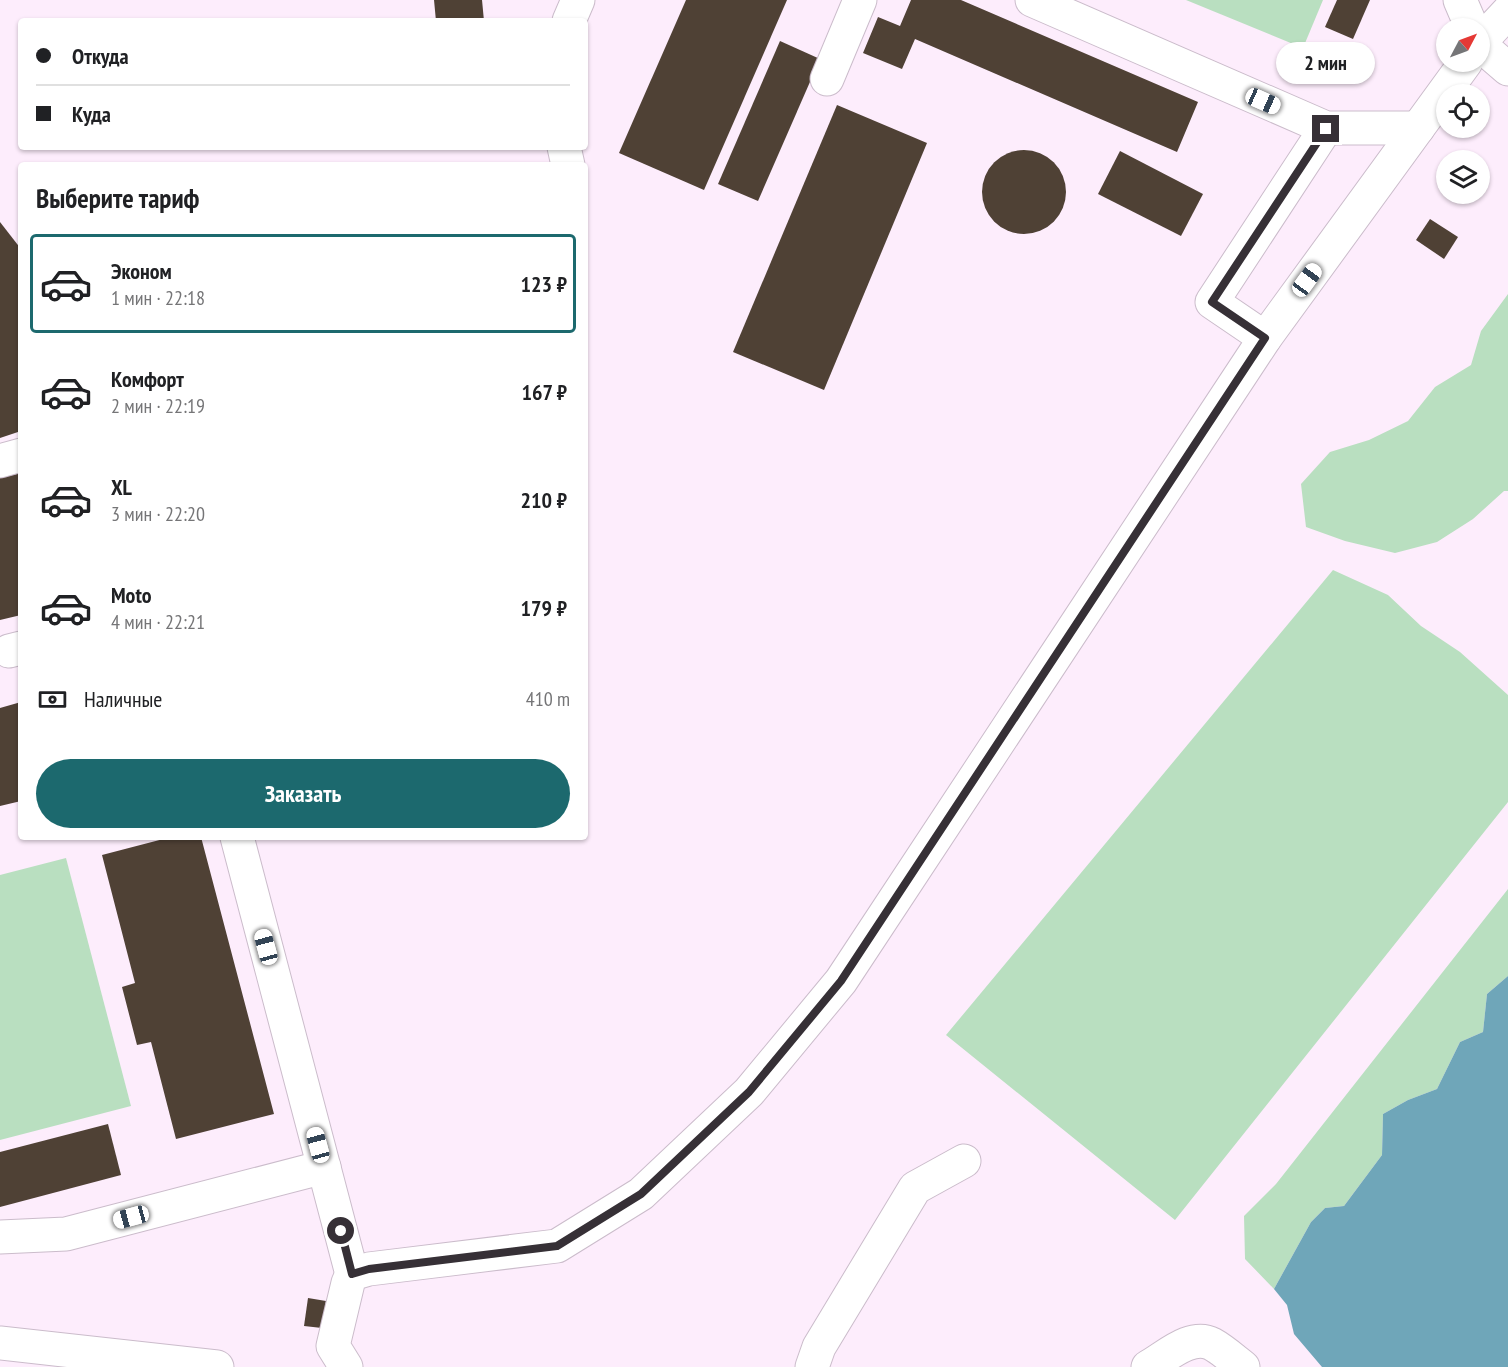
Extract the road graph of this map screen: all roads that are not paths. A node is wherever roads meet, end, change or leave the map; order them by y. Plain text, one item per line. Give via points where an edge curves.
1 (578, 0) edge
2 (860, 0) edge
3 (1032, 0) edge
4 (1460, 0) edge
5 (1508, 12) edge
6 (570, 18) edge
7 (1468, 18) edge
8 (1490, 32) edge
9 (1490, 53) edge
10 (1508, 69) edge
11 (1459, 72) edge
12 (827, 79) dead end
13 (1418, 128) junction
14 (1326, 129) junction
15 (1265, 338) junction
16 (18, 456) edge
17 (0, 461) edge
18 (238, 840) edge
19 (964, 1161) dead end
20 (324, 1167) junction
21 (0, 1237) edge
22 (352, 1274) junction
23 (0, 1343) edge
24 (217, 1367) edge
25 (346, 1367) edge
26 (812, 1367) edge
27 (1148, 1367) edge
28 (1244, 1367) edge

1 - 6 street
2 - 12 street
3 - 14 street
4 - 7 street
5 - 8 street
9 - 10 street
11 - 13 street
13 - 14 street
13 - 15 street
14 - 15 street via 1212,302
15 - 22 street via 841,981 749,1092 641,1194 557,1246
16 - 17 street
18 - 20 street
19 - 26 street via 915,1188 819,1347
20 - 21 street via 66,1234
20 - 22 street
22 - 25 street via 333,1346
23 - 24 street
27 - 28 street via 1201,1340

